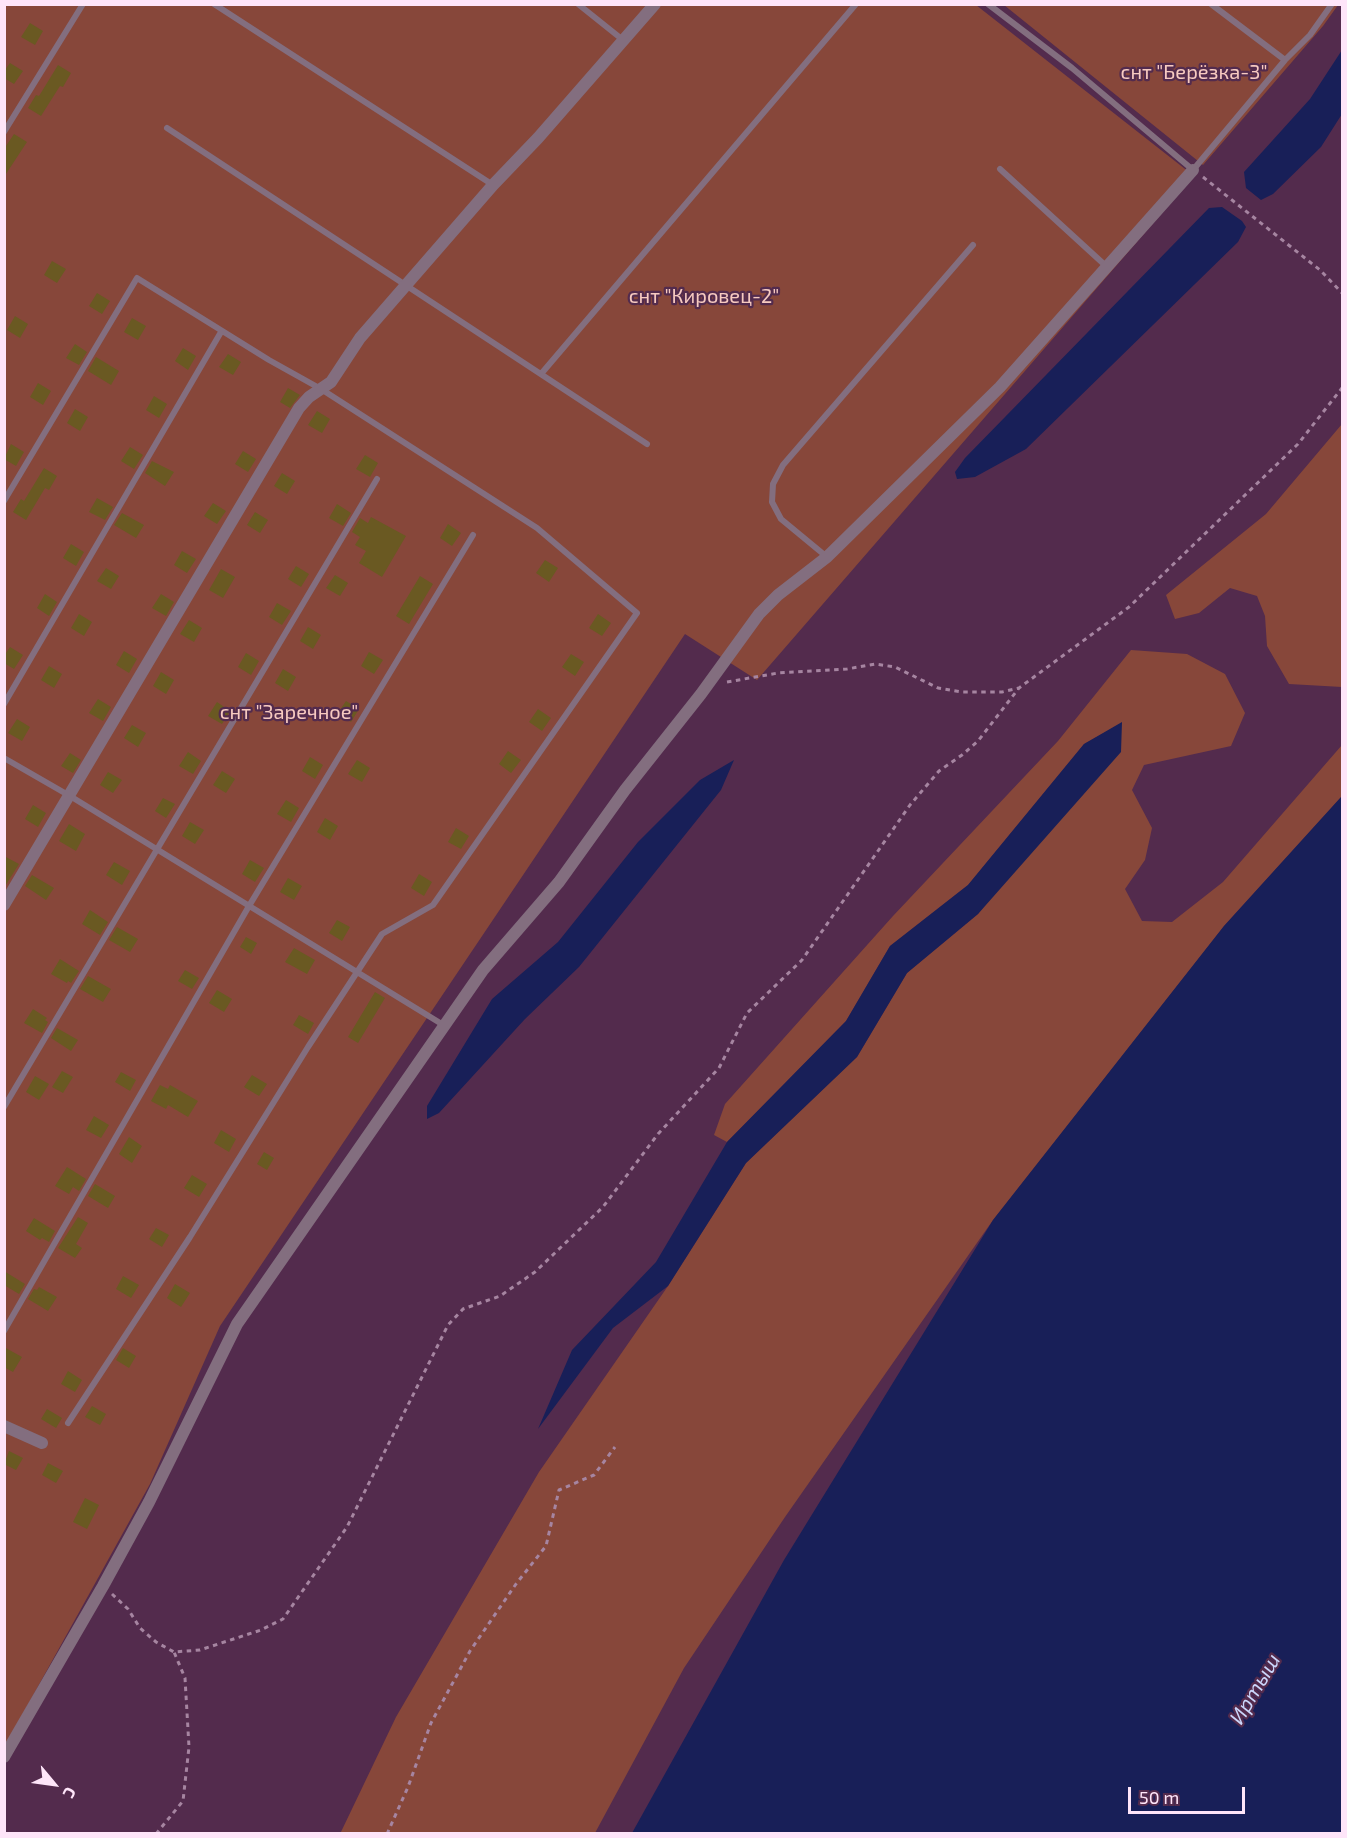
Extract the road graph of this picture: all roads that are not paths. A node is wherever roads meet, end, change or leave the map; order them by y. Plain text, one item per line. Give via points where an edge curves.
1 (83, 4) edge
2 (214, 4) edge
3 (578, 4) edge
4 (656, 4) edge
5 (856, 4) edge
6 (988, 4) edge
7 (1211, 4) edge
8 (1332, 4) edge
9 (624, 40) junction
10 (1285, 60) junction
11 (167, 128) dead end
12 (4, 132) edge
13 (1000, 169) dead end
14 (1193, 170) junction
15 (492, 185) junction
16 (973, 245) dead end
17 (1106, 266) junction
18 (406, 287) junction
19 (221, 332) junction
20 (541, 374) junction
21 (321, 389) junction
22 (647, 444) dead end
23 (377, 479) dead end
24 (4, 501) edge
25 (473, 535) dead end
26 (827, 557) junction
27 (4, 704) edge
28 (4, 758) edge
29 (69, 796) junction
30 (157, 849) junction
31 (4, 905) edge
32 (249, 906) junction
33 (358, 972) junction
34 (445, 1026) junction
35 (4, 1107) edge
36 (4, 1331) edge
37 (69, 1423) dead end
38 (4, 1426) edge
39 (42, 1443) dead end
40 (4, 1757) edge

1 - 12 lane
2 - 15 lane
3 - 9 lane
4 - 9 street
5 - 20 lane
6 - 14 lane via 1072,68
7 - 10 lane
8 - 10 lane via 1310,35
9 - 15 street
10 - 14 lane
11 - 18 lane
13 - 17 lane
14 - 17 street
15 - 18 street
16 - 26 lane via 783,465 773,484 772,502 781,519
17 - 26 street via 1000,387
18 - 20 lane
18 - 21 street
19 - 21 lane
19 - 24 lane via 136,278
19 - 27 lane
20 - 22 lane
21 - 29 street via 299,408
21 - 33 lane via 537,528 638,613 433,905 382,934
23 - 30 lane
25 - 32 lane
26 - 34 street via 759,614 559,882 483,970
28 - 29 lane
29 - 30 lane
29 - 31 street
30 - 32 lane
30 - 35 lane
32 - 33 lane
32 - 36 lane
33 - 34 lane
33 - 37 lane
34 - 40 street via 237,1324 104,1586
38 - 39 street

